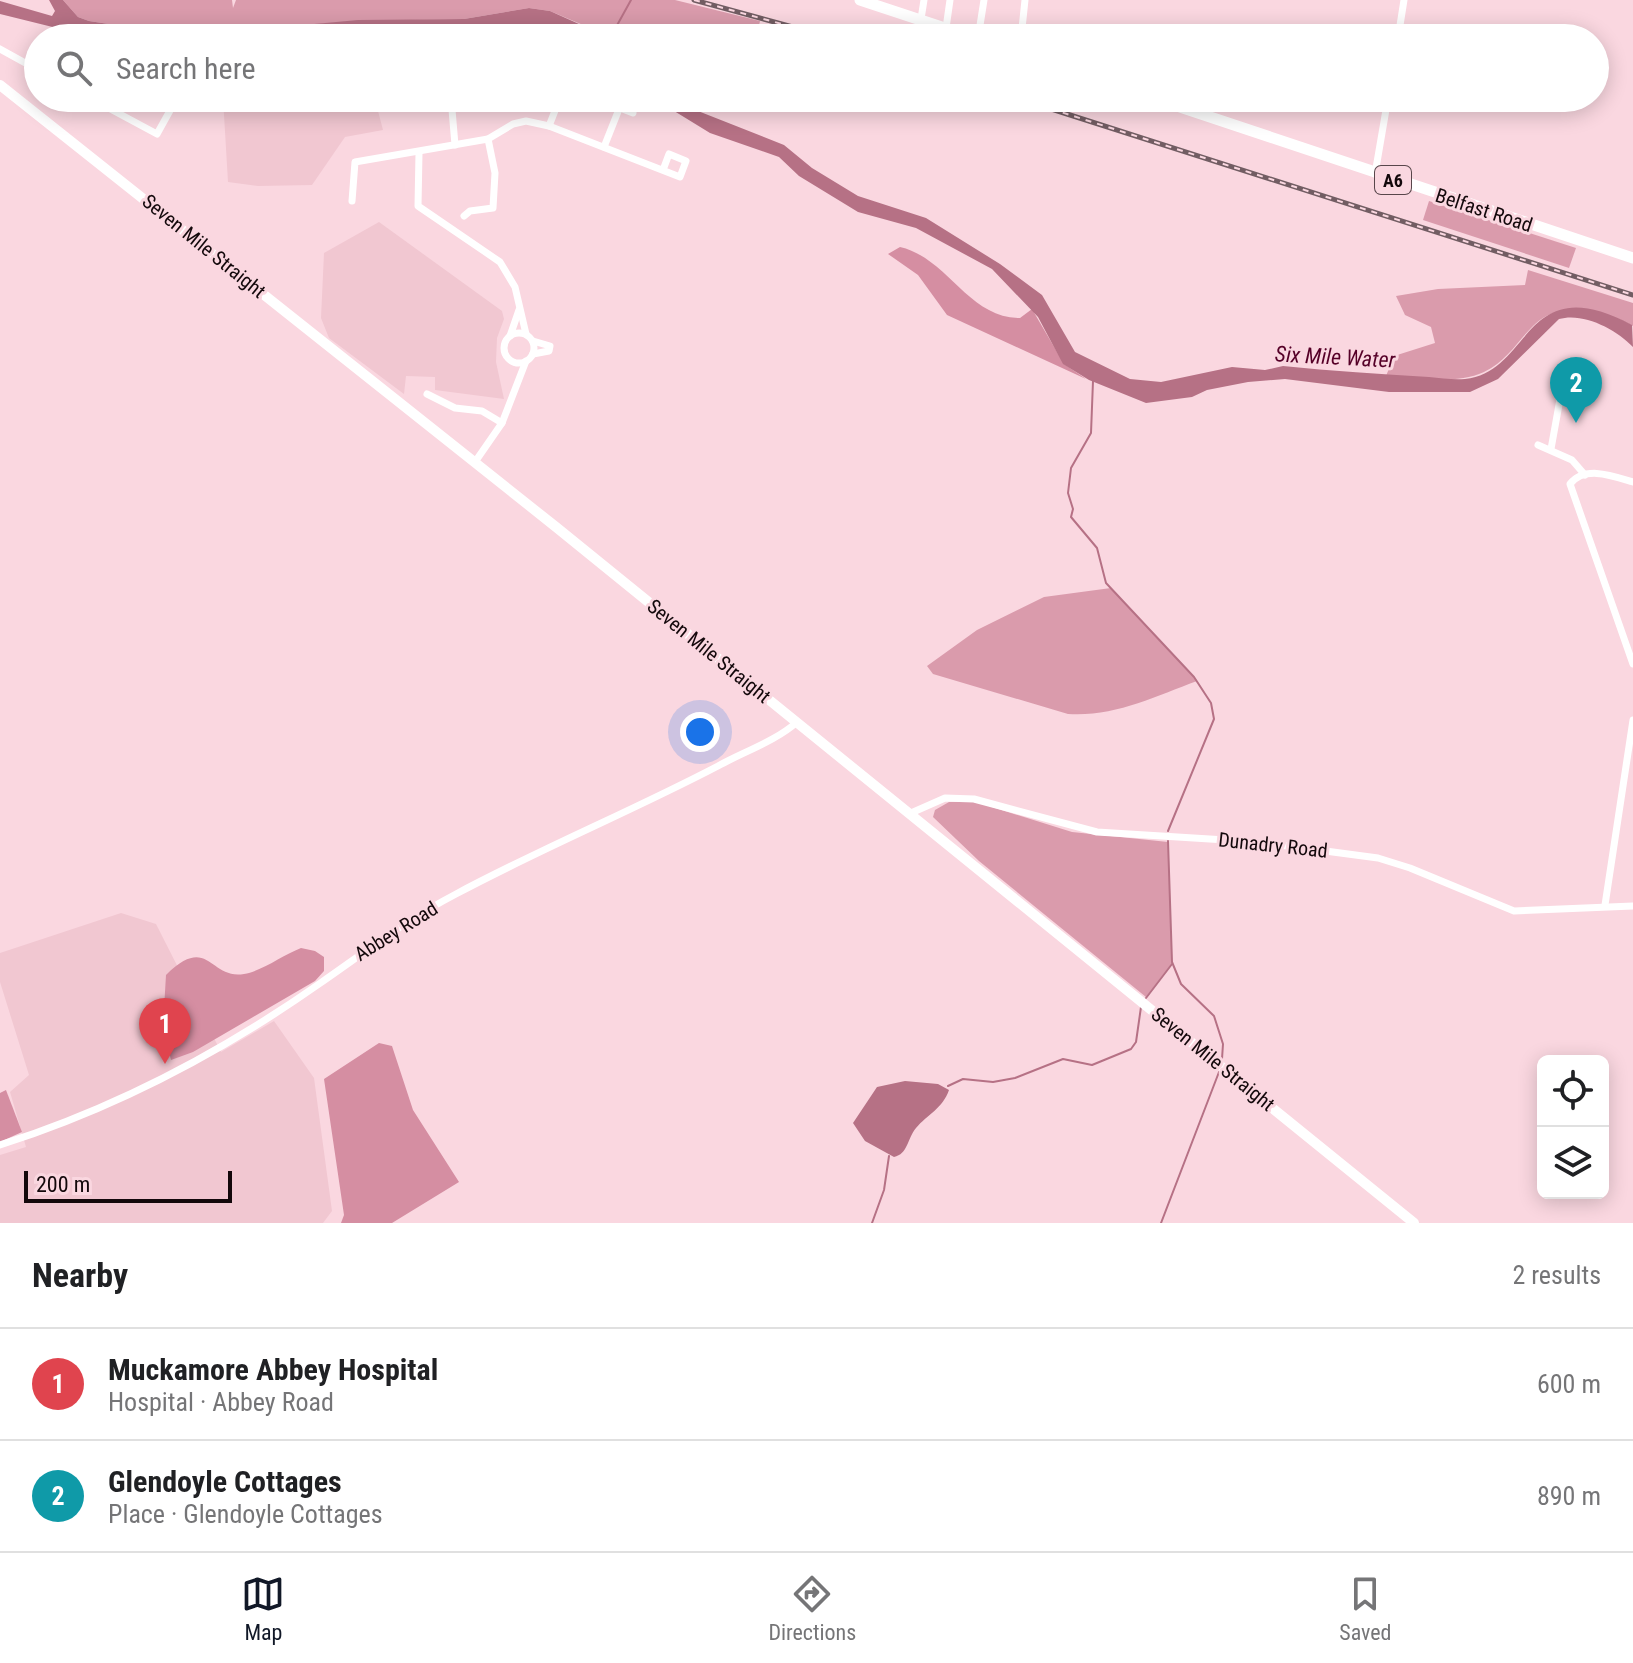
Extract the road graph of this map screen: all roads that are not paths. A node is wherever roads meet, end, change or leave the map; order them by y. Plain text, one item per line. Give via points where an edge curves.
1 (860, 0) edge
2 (924, 0) edge
3 (950, 0) edge
4 (984, 0) edge
5 (1025, 0) edge
6 (1404, 0) edge
7 (921, 19) junction
8 (935, 24) edge
9 (947, 24) edge
10 (979, 24) edge
11 (1022, 24) edge
12 (1400, 24) edge
13 (0, 49) edge
14 (24, 62) edge
15 (0, 85) edge
16 (24, 104) edge
17 (34, 112) edge
18 (116, 112) edge
19 (169, 112) edge
20 (452, 112) edge
21 (554, 112) edge
22 (618, 112) edge
23 (1194, 112) edge
24 (1386, 112) edge
25 (549, 126) junction
26 (488, 139) junction
27 (455, 145) junction
28 (604, 147) junction
29 (419, 153) junction
30 (663, 170) dead end
31 (1375, 174) junction
32 (352, 201) dead end
33 (464, 216) dead end
34 (1633, 258) edge
35 (519, 304) junction
36 (509, 337) junction
37 (529, 338) junction
38 (508, 357) junction
39 (529, 357) junction
40 (515, 383) junction
41 (427, 394) dead end
42 (1560, 399) dead end
43 (502, 423) junction
44 (1538, 445) dead end
45 (1551, 449) junction
46 (475, 462) junction
47 (1585, 475) junction
48 (1633, 482) edge
49 (1633, 664) edge
50 (1633, 720) edge
51 (797, 722) junction
52 (911, 813) junction
53 (1605, 905) junction
54 (1633, 906) edge
55 (0, 1145) edge
56 (1414, 1223) edge

1 - 7 main road
2 - 7 street
3 - 9 street
4 - 10 street
5 - 11 street
6 - 12 street
7 - 8 main road
13 - 14 street
15 - 16 main road, Seven Mile Straight
17 - 46 main road, Seven Mile Straight
18 - 19 street via 157,134
20 - 27 street
21 - 25 street
22 - 28 street
23 - 31 main road, Belfast Road / A6
24 - 31 street
25 - 26 street via 519,122
25 - 28 street
26 - 27 street
26 - 33 street via 495,173 493,208
27 - 29 street
28 - 30 street
29 - 32 street via 354,163
29 - 35 street via 418,206 495,257 513,282
31 - 34 main road, Belfast Road / A6
35 - 36 street
35 - 37 street
36 - 37 street via 517,333
36 - 38 street
37 - 39 street
37 - 39 street via 550,346
38 - 39 street via 516,362
38 - 40 street
39 - 40 street
40 - 43 street
41 - 43 street via 455,408 481,410
42 - 45 street
43 - 46 street
44 - 45 street
45 - 47 street via 1581,466
46 - 51 main road, Seven Mile Straight
47 - 48 street via 1606,474
47 - 49 street via 1572,480 1571,488
50 - 53 street
51 - 52 main road, Seven Mile Straight
51 - 55 street, Abbey Road via 670,792 454,895 368,946 318,985 145,1087 72,1121
52 - 53 street, Dunadry Road via 945,798 974,799 1097,832 1258,842 1378,858 1514,911
52 - 56 main road, Seven Mile Straight
53 - 54 street, Dunadry Road

